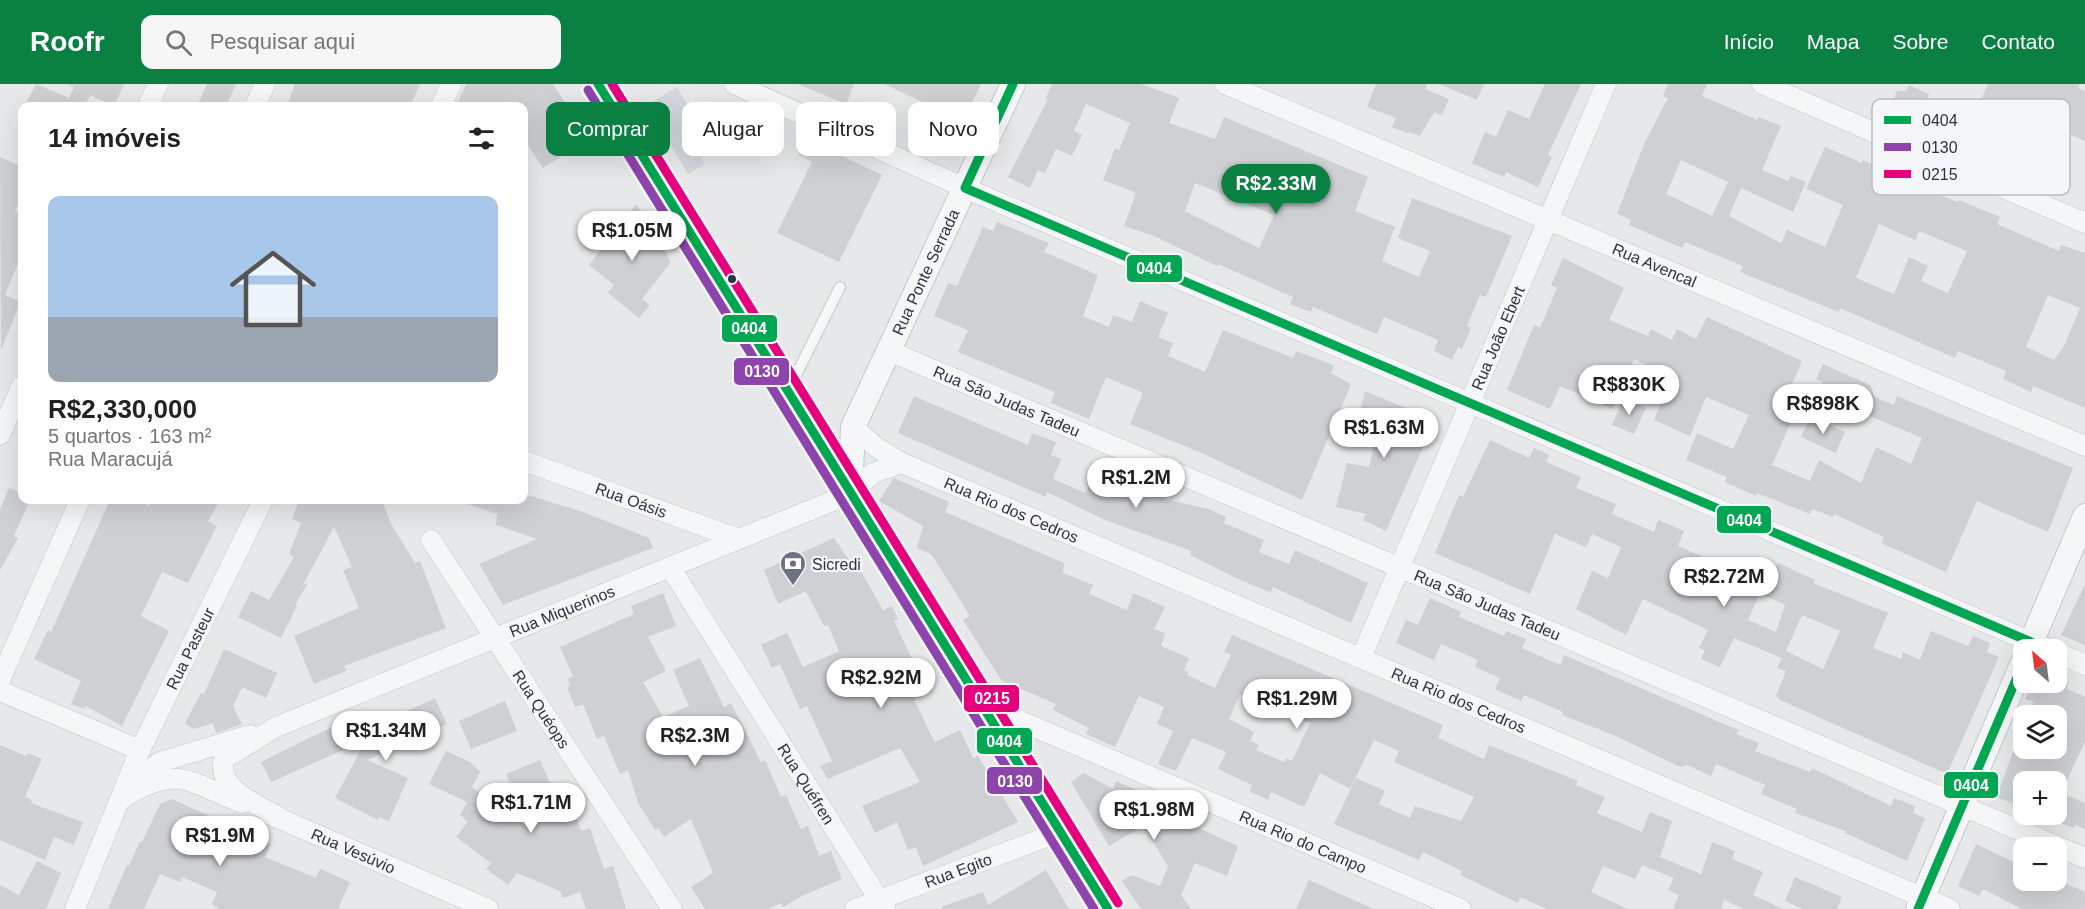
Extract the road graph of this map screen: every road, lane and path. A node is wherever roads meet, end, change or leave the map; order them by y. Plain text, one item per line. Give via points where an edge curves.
1 (159, 84) edge
2 (265, 84) edge
3 (451, 84) edge
4 (598, 84) edge
5 (734, 84) edge
6 (1013, 84) edge
7 (1225, 84) edge
8 (1606, 84) edge
9 (1762, 84) edge
10 (150, 102) edge
11 (257, 102) edge
12 (443, 102) edge
13 (1872, 131) edge
14 (965, 188) junction
15 (2020, 195) edge
16 (1548, 220) junction
17 (2085, 223) edge
18 (840, 287) dead end
19 (889, 351) junction
20 (788, 392) junction
21 (18, 394) edge
22 (1470, 403) junction
23 (853, 427) junction
24 (811, 431) junction
25 (0, 435) edge
26 (2085, 446) edge
27 (528, 462) edge
28 (902, 463) junction
29 (850, 494) junction
30 (78, 504) edge
31 (261, 504) edge
32 (2085, 516) edge
33 (739, 539) junction
34 (431, 540) dead end
35 (670, 567) junction
36 (1400, 568) junction
37 (496, 638) junction
38 (2037, 639) edge
39 (2013, 641) edge
40 (2067, 657) edge
41 (1361, 658) junction
42 (2085, 664) edge
43 (0, 680) edge
44 (0, 691) edge
45 (2013, 693) edge
46 (165, 701) junction
47 (981, 704) junction
48 (276, 727) junction
49 (140, 750) junction
50 (174, 757) junction
51 (122, 796) junction
52 (1962, 806) junction
53 (282, 819) junction
54 (1060, 832) junction
55 (2085, 858) edge
56 (1920, 903) edge
57 (882, 904) edge
58 (75, 909) edge
59 (488, 909) edge
60 (672, 909) edge
61 (855, 909) edge
62 (1108, 909) edge
63 (1461, 909) edge
64 (1950, 909) edge

1 - 10 street
2 - 11 street
3 - 12 street
4 - 20 main road
5 - 14 street
6 - 14 street, Rua Ponte Serrada
7 - 16 street, Rua Avencal
8 - 16 street, Rua João Ebert
9 - 13 street
14 - 19 street, Rua Ponte Serrada
14 - 22 street
15 - 17 street
16 - 22 street, Rua João Ebert
16 - 26 street, Rua Avencal
18 - 20 lane
19 - 23 street, Rua Ponte Serrada
19 - 36 street, Rua São Judas Tadeu
20 - 24 main road
21 - 25 street
22 - 36 street, Rua João Ebert
22 - 39 street
23 - 24 street
23 - 28 street, Rua Rio dos Cedros
23 - 29 street, Rua Ponte Serrada
24 - 29 main road
27 - 33 street, Rua Oásis
28 - 29 street via 873,472
28 - 41 street, Rua Rio dos Cedros
29 - 33 street, Rua Miquerinos
29 - 47 main road
30 - 43 street
31 - 46 street, Rua Pasteur
32 - 38 street
33 - 35 street, Rua Miquerinos
34 - 37 street, Rua Quéops
35 - 37 street, Rua Miquerinos
35 - 57 street, Rua Quéfren
36 - 41 street, Rua João Ebert
36 - 52 street, Rua São Judas Tadeu
37 - 48 street, Rua Miquerinos
37 - 60 street, Rua Quéops
40 - 42 street
41 - 56 street, Rua Rio dos Cedros
44 - 49 street
45 - 52 street
46 - 49 street, Rua Pasteur
46 - 50 street via 158,737 166,754
47 - 54 main road
47 - 63 street, Rua Rio do Campo
48 - 50 street, Rua Miquerinos
48 - 53 street, Rua Miquerinos via 224,759 221,770 224,780 235,791
49 - 51 street, Rua Pasteur
50 - 51 street, Rua Miquerinos via 144,772
51 - 53 street, Rua Vesúvio via 170,777
51 - 58 street, Rua Pasteur
52 - 55 street, Rua São Judas Tadeu
52 - 56 street
53 - 59 street, Rua Vesúvio
54 - 57 street, Rua Egito
54 - 62 main road
56 - 64 street, Rua Rio dos Cedros
57 - 61 street, Rua Egito

